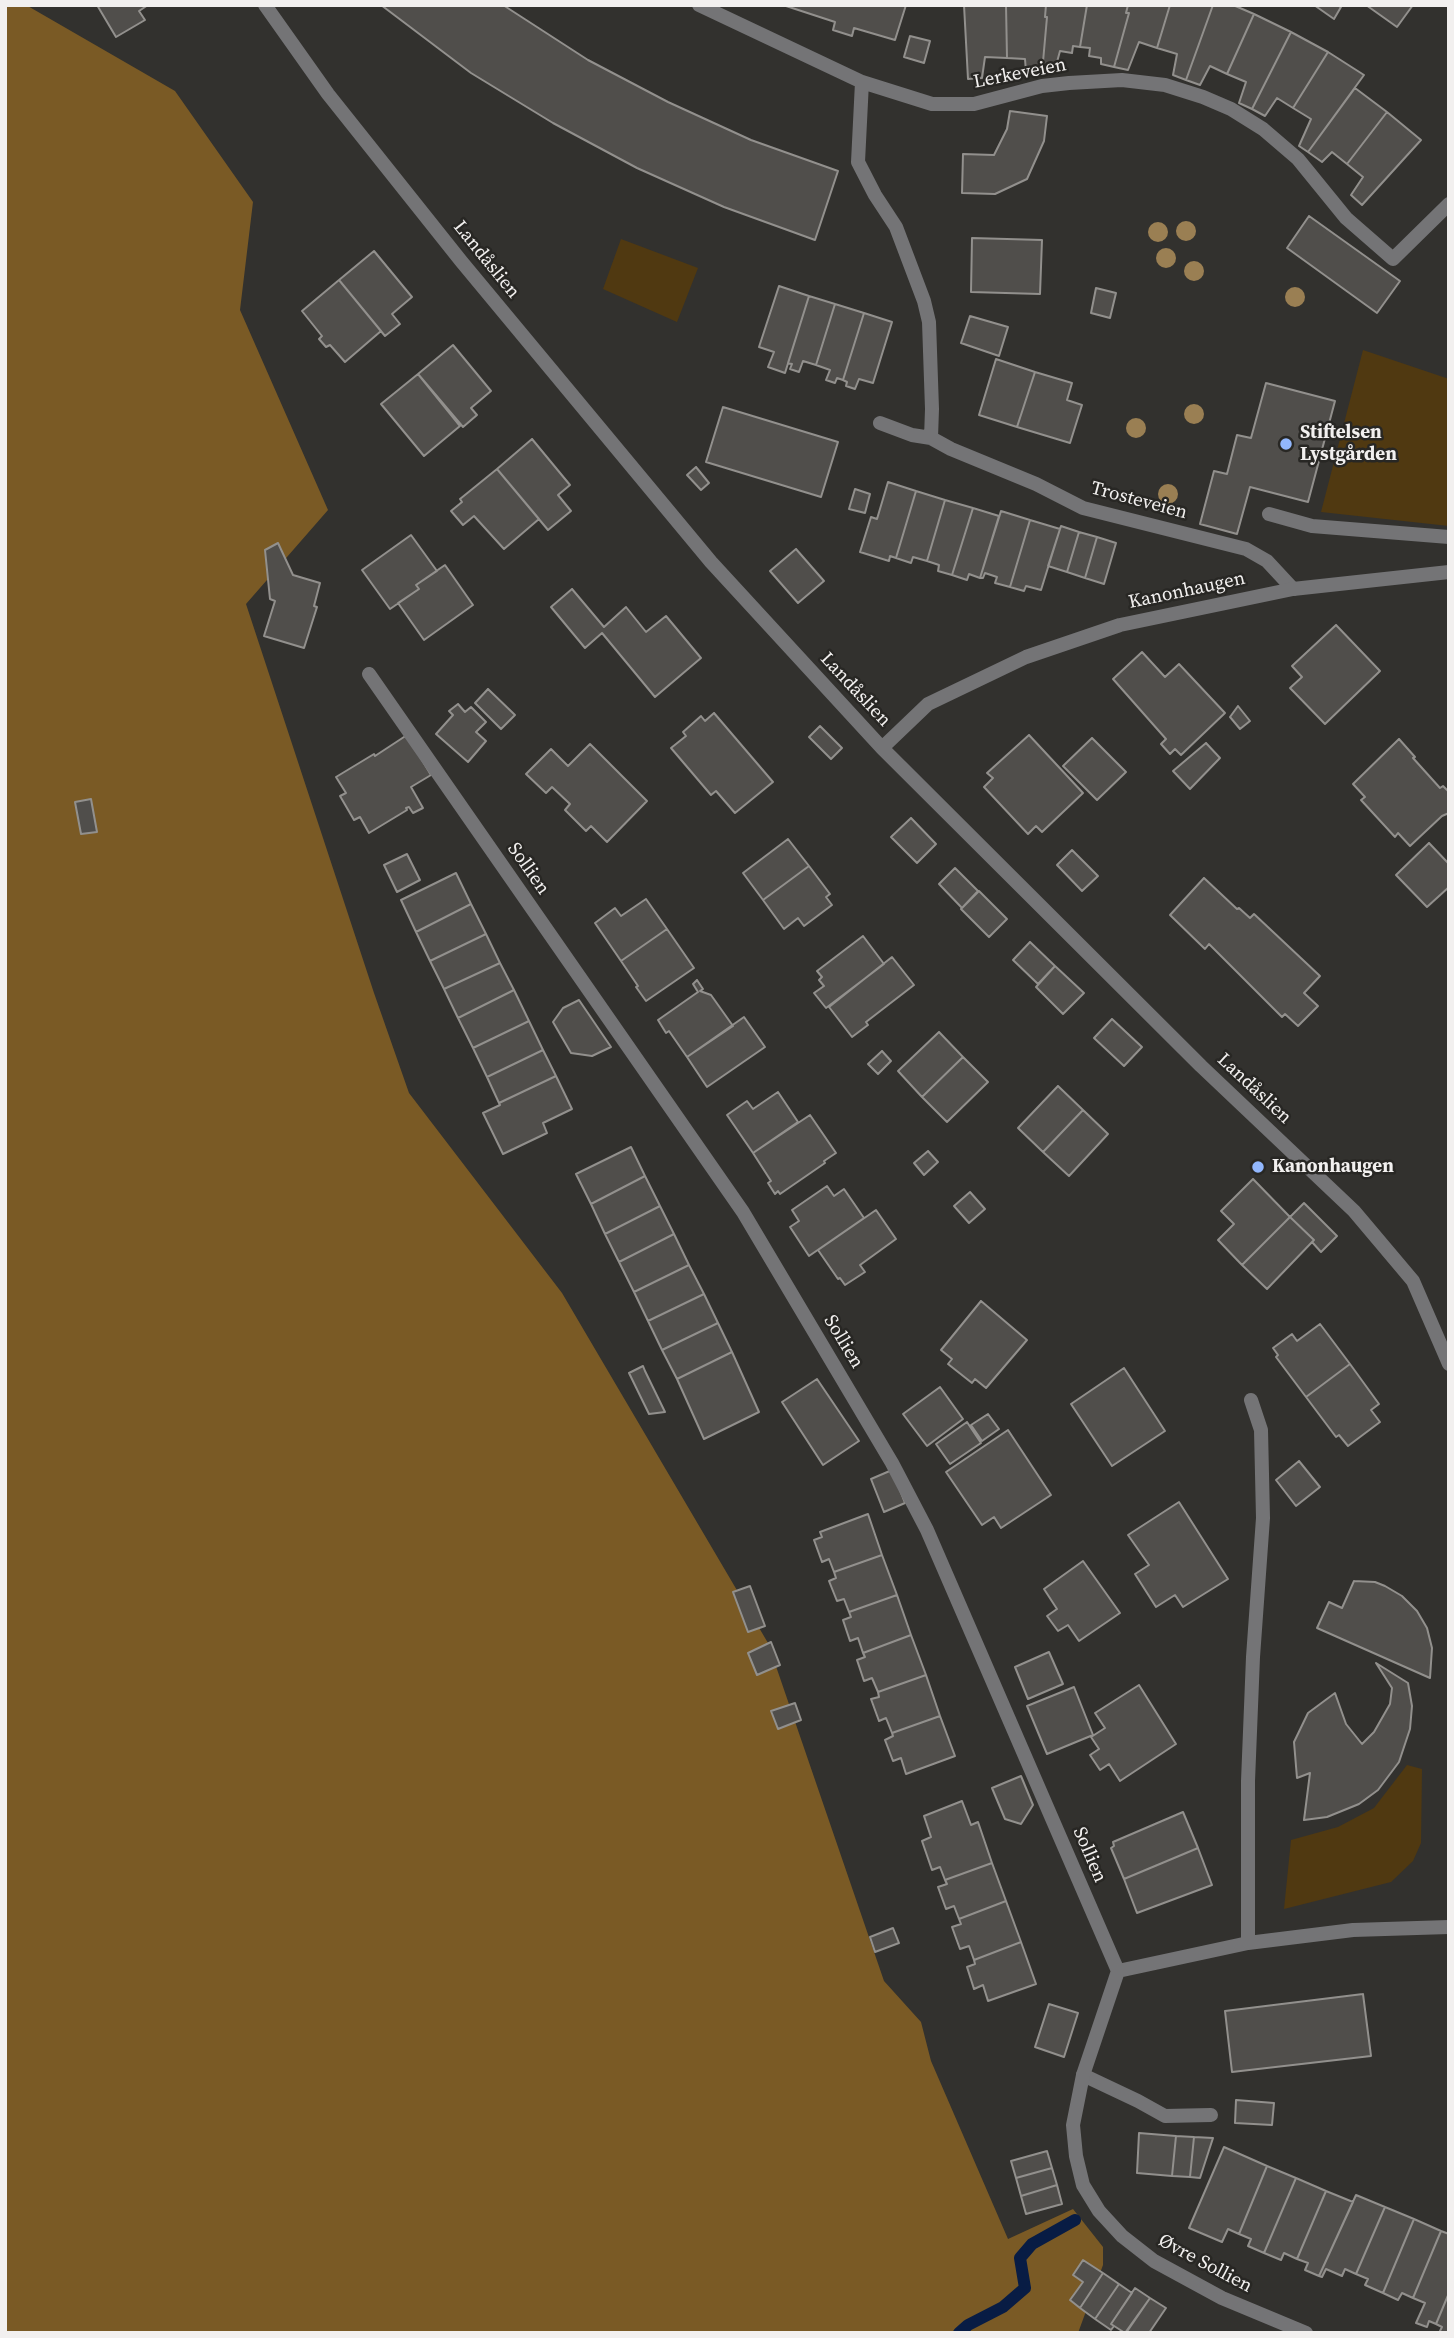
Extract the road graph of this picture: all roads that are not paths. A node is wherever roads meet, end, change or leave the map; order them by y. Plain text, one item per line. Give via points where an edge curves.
1 (265, 5) edge
2 (699, 5) edge
3 (862, 82) junction
4 (1449, 204) edge
5 (880, 423) dead end
6 (931, 438) junction
7 (1269, 513) dead end
8 (1449, 537) edge
9 (1449, 572) edge
10 (1293, 589) junction
11 (369, 674) dead end
12 (882, 748) junction
13 (1449, 1364) edge
14 (1251, 1399) dead end
15 (1449, 1927) edge
16 (1248, 1943) junction
17 (1118, 1971) junction
18 (1083, 2075) junction
19 (1211, 2115) dead end
20 (1306, 2333) edge

1 - 12 street, Landåslien via 403,188 702,552
2 - 3 street, Lerkeveien
3 - 4 street, Lerkeveien via 932,104 974,104 1069,82 1122,80 1165,85 1231,109 1263,129 1298,159 1346,218 1393,259
3 - 6 street via 858,162 896,227 925,301
5 - 6 street, Trosteveien
6 - 10 street, Trosteveien via 1083,508 1246,549 1267,561
7 - 8 street via 1312,526
9 - 10 street, Kanonhaugen
10 - 12 street, Kanonhaugen via 1120,625 1026,657 928,705
11 - 17 street, Sollien via 743,1212 892,1463 927,1530
12 - 13 street, Landåslien via 1201,1066 1354,1210 1413,1281
14 - 16 street via 1261,1430 1263,1518 1252,1657
15 - 16 street via 1353,1930
16 - 17 street
17 - 18 street, Øvre Sollien
18 - 19 street via 1165,2116
18 - 20 street, Øvre Sollien via 1073,2125 1076,2156 1083,2185 1099,2211 1154,2261 1222,2298

